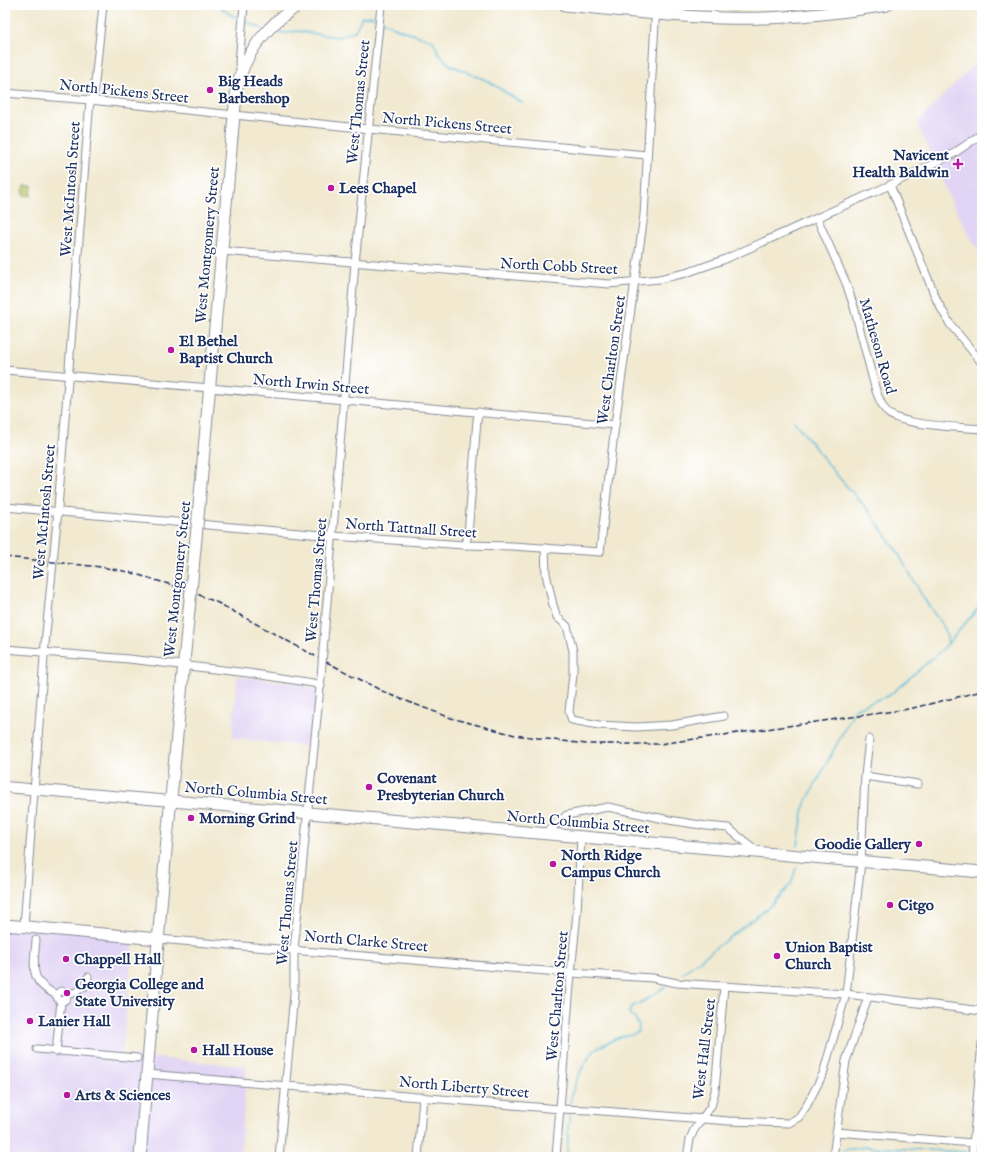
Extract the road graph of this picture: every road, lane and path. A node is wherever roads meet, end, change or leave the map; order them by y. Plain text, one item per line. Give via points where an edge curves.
1 (103, 5) edge
2 (244, 5) edge
3 (299, 5) edge
4 (381, 5) edge
5 (565, 5) edge
6 (887, 5) edge
7 (656, 9) edge
8 (242, 73) junction
9 (5, 93) edge
10 (92, 101) junction
11 (234, 115) junction
12 (369, 129) junction
13 (982, 134) edge
14 (647, 155) junction
15 (890, 185) junction
16 (817, 218) junction
17 (222, 251) junction
18 (356, 263) junction
19 (635, 282) junction
20 (982, 363) edge
21 (5, 370) edge
22 (68, 376) junction
23 (209, 388) junction
24 (345, 400) junction
25 (479, 412) junction
26 (615, 425) junction
27 (982, 429) edge
28 (5, 507) edge
29 (57, 512) junction
30 (333, 536) junction
31 (465, 545) junction
32 (545, 548) junction
33 (600, 552) joint
34 (5, 649) edge
35 (45, 653) junction
36 (183, 666) junction
37 (321, 686) junction
38 (724, 716) dead end
39 (870, 739) dead end
40 (865, 776) junction
41 (918, 784) dead end
42 (5, 787) edge
43 (34, 789) junction
44 (172, 801) junction
45 (308, 813) junction
46 (545, 834) junction
47 (582, 837) junction
48 (759, 853) junction
49 (861, 862) junction
50 (982, 872) edge
51 (5, 925) edge
52 (24, 926) junction
53 (158, 939) junction
54 (36, 940) dead end
55 (294, 950) junction
56 (571, 973) junction
57 (88, 977) dead end
58 (724, 986) junction
59 (846, 994) junction
60 (868, 996) junction
61 (59, 998) junction
62 (982, 1011) edge
63 (982, 1043) edge
64 (37, 1049) dead end
65 (56, 1052) junction
66 (137, 1058) dead end
67 (147, 1074) junction
68 (285, 1086) junction
69 (423, 1096) junction
70 (560, 1109) junction
71 (703, 1118) junction
72 (836, 1132) junction
73 (973, 1143) junction
74 (140, 1157) edge
75 (279, 1157) edge
76 (418, 1157) edge
77 (556, 1157) edge
78 (687, 1157) edge
79 (833, 1157) edge
80 (972, 1157) edge

1 - 10 street, West McIntosh Street
2 - 8 street, West Montgomery Street via 239,63
3 - 8 main road via 262,37
4 - 12 street, West Thomas Street
5 - 7 main road
6 - 7 main road via 793,17 723,18
7 - 14 street, West Charlton Street
8 - 11 main road, West Montgomery Street
9 - 10 street, North Pickens Street
10 - 11 street, North Pickens Street
10 - 22 street, West McIntosh Street
11 - 12 street, North Pickens Street
11 - 17 main road, West Montgomery Street
12 - 14 street, North Pickens Street
12 - 18 street, West Thomas Street
13 - 15 street, North Cobb Street via 953,154
14 - 19 street, West Charlton Street via 644,215
15 - 16 street, North Cobb Street
15 - 20 street via 937,301 950,324
16 - 19 street, North Cobb Street via 723,260 686,273
16 - 27 street, Matheson Road via 846,283 876,391 888,413 909,422
17 - 18 street, North Cobb Street
17 - 23 main road, West Montgomery Street
18 - 19 street, North Cobb Street via 609,284
18 - 24 street, West Thomas Street
19 - 26 street, West Charlton Street
21 - 22 street, North Irwin Street
22 - 23 street, North Irwin Street
22 - 29 street, West McIntosh Street
23 - 24 street, North Irwin Street
23 - 36 main road, West Montgomery Street, bridge
24 - 25 street, North Irwin Street
24 - 30 street, West Thomas Street
25 - 26 street, North Irwin Street
25 - 31 street
26 - 33 street, West Charlton Street
28 - 29 street, North Tattnall Street
29 - 30 street, North Tattnall Street
29 - 35 street, West McIntosh Street
30 - 31 street, North Tattnall Street
30 - 37 street, West Thomas Street, bridge
31 - 32 street, North Tattnall Street
32 - 33 street, North Tattnall Street
32 - 38 street via 546,574 553,605 557,617 567,626 573,651 569,712 572,720 636,727 672,725
34 - 35 street
35 - 36 street
35 - 43 street, West McIntosh Street
36 - 37 street via 248,673
36 - 44 main road, West Montgomery Street
37 - 45 street, West Thomas Street
39 - 40 street, North Liberty Street
40 - 41 street
40 - 49 street, North Liberty Street
42 - 43 street, North Columbia Street
43 - 44 street, North Columbia Street
43 - 52 street, West McIntosh Street
44 - 45 main road, North Columbia Street
44 - 53 main road, West Montgomery Street
45 - 46 main road, North Columbia Street
45 - 55 street, West Thomas Street
46 - 47 main road, North Columbia Street
46 - 48 street via 567,815 608,807 669,820 728,828
47 - 48 main road, North Columbia Street
47 - 56 street, West Charlton Street via 578,912
48 - 49 main road, North Columbia Street
49 - 50 main road, North Columbia Street
49 - 59 street, North Liberty Street
51 - 52 main road, North Clarke Street
52 - 53 main road, North Clarke Street
53 - 55 street, North Clarke Street
53 - 67 main road, West Montgomery Street
54 - 61 street via 34,971 37,979
55 - 56 street, North Clarke Street
55 - 68 street, West Thomas Street via 294,994
56 - 58 street, North Clarke Street
56 - 70 street, West Charlton Street
57 - 61 street via 86,985 67,995 66,1000
58 - 59 street, North Clarke Street
58 - 71 street, West Hall Street via 714,1091 711,1106
59 - 60 street
59 - 71 street, North Liberty Street via 823,1074 799,1117 789,1123
60 - 62 street
60 - 72 street via 846,1061
61 - 65 street
63 - 73 street
64 - 65 street
65 - 66 street
67 - 68 street, North Liberty Street
67 - 74 main road, West Montgomery Street
68 - 69 street, North Liberty Street
68 - 75 street, West Thomas Street
69 - 70 street, North Liberty Street
69 - 76 street
70 - 71 street, North Liberty Street
70 - 77 street, West Charlton Street
71 - 78 street, West Hall Street via 690,1139
72 - 73 street
72 - 79 street
73 - 80 street

